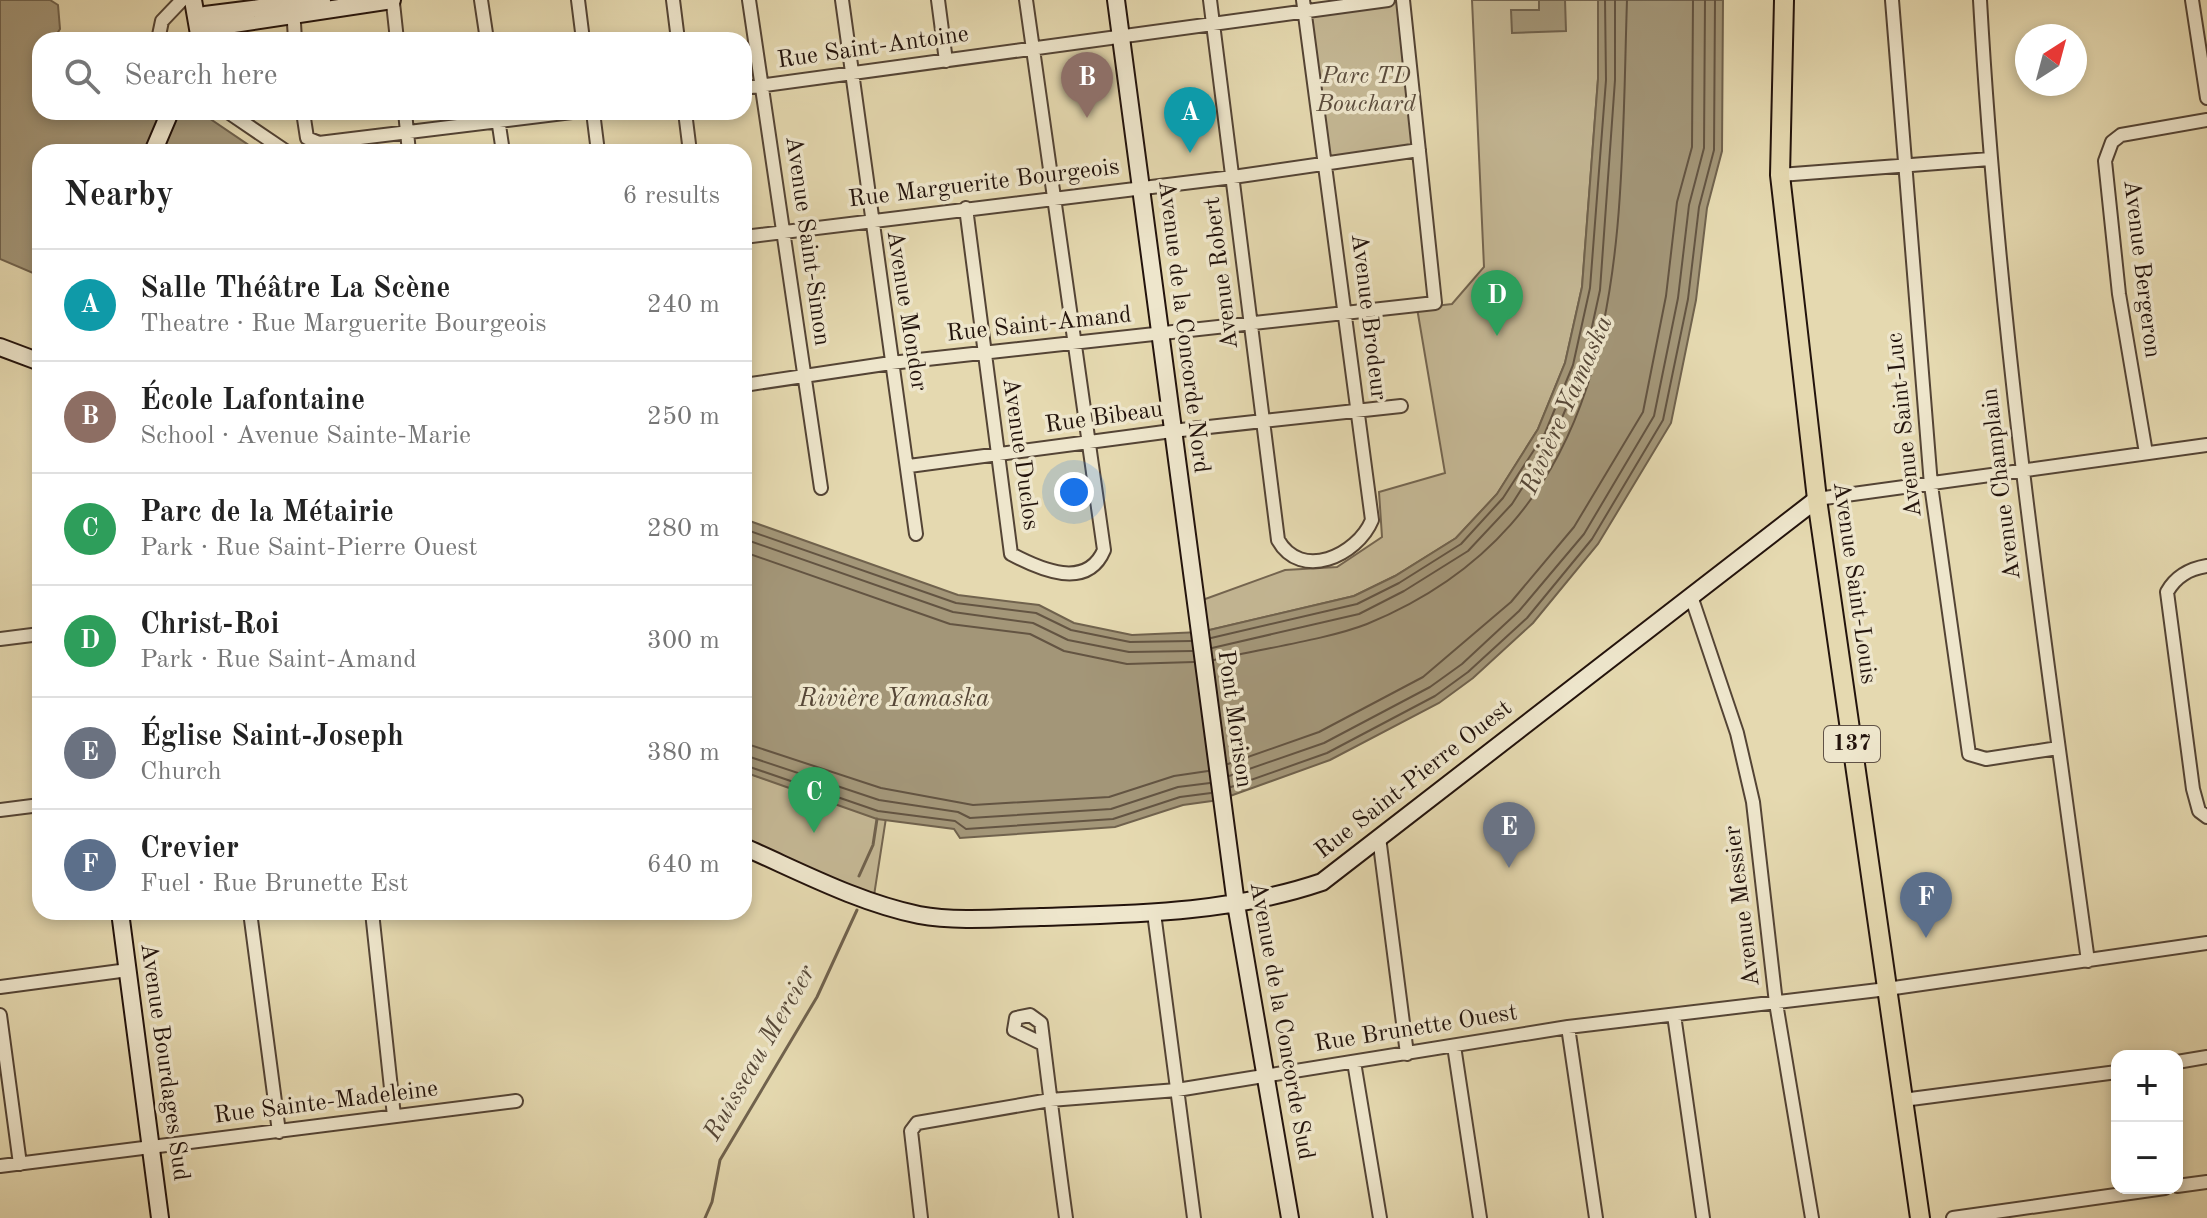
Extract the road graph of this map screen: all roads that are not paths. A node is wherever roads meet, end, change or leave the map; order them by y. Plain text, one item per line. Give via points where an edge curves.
1 (182, 0) edge
2 (193, 0) edge
3 (322, 0) edge
4 (481, 0) edge
5 (578, 0) edge
6 (673, 0) edge
7 (749, 0) edge
8 (842, 0) edge
9 (938, 0) edge
10 (1026, 0) edge
11 (1116, 0) edge
12 (1210, 0) edge
13 (1388, 0) edge
14 (1403, 0) edge
15 (1784, 0) edge
16 (1892, 0) edge
17 (1980, 0) edge
18 (2192, 0) edge
19 (393, 1) edge
20 (292, 6) edge
21 (1304, 6) edge
22 (1213, 24) junction
23 (206, 26) edge
24 (160, 32) edge
25 (294, 32) edge
26 (396, 32) edge
27 (486, 32) edge
28 (582, 32) edge
29 (677, 32) edge
30 (1121, 37) junction
31 (1033, 49) junction
32 (946, 61) junction
33 (852, 74) junction
34 (763, 85) junction
35 (752, 87) edge
36 (2207, 98) edge
37 (167, 120) edge
38 (240, 120) edge
39 (304, 120) edge
40 (406, 120) edge
41 (483, 120) edge
42 (498, 120) edge
43 (594, 120) edge
44 (686, 120) edge
45 (2207, 120) edge
46 (407, 135) junction
47 (156, 144) edge
48 (275, 144) edge
49 (408, 144) edge
50 (502, 144) edge
51 (597, 144) edge
52 (689, 144) edge
53 (1419, 150) junction
54 (1990, 159) junction
55 (1325, 161) junction
56 (1903, 166) junction
57 (1780, 175) junction
58 (1233, 177) junction
59 (1141, 187) junction
60 (1054, 197) junction
61 (966, 208) junction
62 (870, 221) junction
63 (781, 231) junction
64 (752, 236) edge
65 (1345, 313) junction
66 (1250, 324) junction
67 (1160, 334) junction
68 (1075, 344) junction
69 (0, 347) edge
70 (985, 354) junction
71 (32, 359) edge
72 (891, 363) junction
73 (805, 378) junction
74 (752, 384) edge
75 (1401, 406) dead end
76 (1358, 411) junction
77 (1263, 421) junction
78 (1172, 431) junction
79 (1089, 442) junction
80 (2207, 445) edge
81 (2146, 453) junction
82 (998, 454) junction
83 (909, 466) junction
84 (2021, 472) junction
85 (1931, 485) junction
86 (821, 488) dead end
87 (1817, 499) junction
88 (916, 534) dead end
89 (1278, 540) joint
90 (2207, 566) edge
91 (1691, 596) junction
92 (1195, 613) joint
93 (32, 635) edge
94 (0, 639) edge
95 (2058, 748) junction
96 (32, 806) edge
97 (0, 810) edge
98 (2207, 817) edge
99 (1226, 831) joint
100 (1379, 837) junction
101 (752, 851) edge
102 (1236, 904) junction
103 (1154, 913) junction
104 (121, 920) edge
105 (251, 920) edge
106 (373, 920) edge
107 (2207, 943) edge
108 (2088, 961) junction
109 (128, 970) junction
110 (0, 987) edge
111 (1887, 989) junction
112 (1776, 1003) junction
113 (0, 1015) edge
114 (1674, 1015) junction
115 (1568, 1027) junction
116 (1043, 1044) dead end
117 (1454, 1046) junction
118 (1407, 1054) junction
119 (2207, 1057) edge
120 (2183, 1061) edge
121 (1354, 1062) junction
122 (2111, 1073) edge
123 (1267, 1075) junction
124 (1177, 1090) junction
125 (1050, 1100) junction
126 (1903, 1100) junction
127 (516, 1101) dead end
128 (394, 1116) junction
129 (279, 1132) junction
130 (152, 1148) junction
131 (20, 1164) junction
132 (0, 1166) edge
133 (2207, 1182) edge
134 (2183, 1185) edge
135 (2123, 1194) edge
136 (160, 1218) edge
137 (921, 1218) edge
138 (1066, 1218) edge
139 (1194, 1218) edge
140 (1290, 1218) edge
141 (1380, 1218) edge
142 (1480, 1218) edge
143 (1596, 1218) edge
144 (1703, 1218) edge
145 (1812, 1218) edge
146 (1920, 1218) edge
147 (1953, 1218) edge

1 - 24 street via 162,21
2 - 23 street
3 - 20 street
4 - 27 street
5 - 28 street
6 - 29 street
7 - 34 street, Avenue Saint-Simon
8 - 33 street, Avenue Mondor
9 - 32 street
10 - 31 street
11 - 30 street, Avenue de la Concorde Nord
12 - 22 street, Avenue Robert
13 - 21 street, Rue Saint-Antoine
14 - 53 street
15 - 57 main road, Avenue Saint-Louis / 137
16 - 56 street, Avenue Saint-Luc
17 - 54 street, Avenue Champlain
18 - 36 street
19 - 20 street
19 - 26 street
20 - 23 street
20 - 25 street
21 - 22 street, Rue Saint-Antoine
21 - 55 street, Avenue Brodeur
22 - 30 street, Rue Saint-Antoine
22 - 58 street, Avenue Robert
30 - 31 street, Rue Saint-Antoine
30 - 59 street, Avenue de la Concorde Nord
31 - 32 street, Rue Saint-Antoine
31 - 60 street
32 - 33 street, Rue Saint-Antoine
33 - 34 street, Rue Saint-Antoine
33 - 62 street, Avenue Mondor
34 - 35 street, Rue Saint-Antoine
34 - 63 street, Avenue Saint-Simon
37 - 47 street
38 - 48 street
39 - 46 street via 307,138 313,142
40 - 46 street
41 - 46 street
42 - 50 street
43 - 51 street
44 - 52 street
45 - 81 street, Avenue Bergeron via 2121,135 2105,161 2119,294
46 - 49 street
53 - 55 street, Rue Marguerite Bourgeois
53 - 65 street, Rue Saint-Amand via 1435,303
54 - 56 street
54 - 84 street, Avenue Champlain
55 - 58 street, Rue Marguerite Bourgeois
55 - 65 street, Avenue Brodeur
56 - 57 street
56 - 85 street, Avenue Saint-Luc
57 - 87 main road, Avenue Saint-Louis / 137
58 - 59 street, Rue Marguerite Bourgeois
58 - 66 street, Avenue Robert
59 - 60 street, Rue Marguerite Bourgeois
59 - 67 street, Avenue de la Concorde Nord
60 - 61 street, Rue Marguerite Bourgeois
60 - 68 street
61 - 62 street, Rue Marguerite Bourgeois
61 - 70 street, Avenue Duclos
62 - 63 street, Rue Marguerite Bourgeois
62 - 72 street, Avenue Mondor
63 - 64 street, Rue Marguerite Bourgeois
63 - 73 street, Avenue Saint-Simon
65 - 66 street, Rue Saint-Amand
65 - 76 street, Avenue Brodeur
66 - 67 street, Rue Saint-Amand
66 - 77 street, Avenue Robert
67 - 68 street, Rue Saint-Amand
67 - 78 street, Avenue de la Concorde Nord
68 - 70 street, Rue Saint-Amand
68 - 79 street
69 - 71 street
70 - 72 street, Rue Saint-Amand
70 - 82 street, Avenue Duclos
72 - 73 street, Rue Saint-Amand
72 - 83 street, Avenue Mondor
73 - 74 street, Rue Saint-Amand
73 - 86 street, Avenue Saint-Simon
75 - 76 street, Rue Bibeau
76 - 77 street, Rue Bibeau
76 - 89 street, Avenue Brodeur via 1372,520 1367,533 1330,559 1308,562 1285,553
77 - 78 street, Rue Bibeau
77 - 89 street, Avenue Robert
78 - 79 street, Rue Bibeau
78 - 92 street, Avenue de la Concorde Nord
79 - 82 street, Rue Bibeau
79 - 82 street, Avenue Duclos via 1104,550 1098,565 1086,572 1034,566 1011,554
80 - 81 street
81 - 84 street
82 - 83 street, Rue Bibeau
83 - 88 street, Avenue Mondor
84 - 85 street
84 - 95 street, Avenue Champlain
85 - 87 street
85 - 95 street, Avenue Saint-Luc via 1969,754 1986,759
87 - 91 street, Rue Saint-Pierre Ouest
87 - 111 main road, Avenue Saint-Louis / 137
90 - 98 street via 2190,569 2167,592 2193,789 2199,811
91 - 100 street, Rue Saint-Pierre Ouest
91 - 112 street, Avenue Messier via 1737,733 1753,802
92 - 99 street, Pont Morison
93 - 94 street
95 - 108 street, Avenue Champlain
96 - 97 street
99 - 102 street, Avenue de la Concorde Sud
100 - 102 street, Rue Saint-Pierre Ouest via 1322,882
100 - 118 street
101 - 103 street, Rue Saint-Pierre Ouest via 857,898 922,915
102 - 103 street, Rue Saint-Pierre Ouest
102 - 123 street, Avenue de la Concorde Sud
103 - 124 street
104 - 109 street, Avenue Bourdages Sud
105 - 129 street
106 - 128 street
107 - 108 street, Rue Brunette Ouest
108 - 111 street, Rue Brunette Ouest
109 - 110 street
109 - 130 street, Avenue Bourdages Sud
111 - 112 street, Rue Brunette Ouest
111 - 126 main road, Avenue Saint-Louis / 137
112 - 114 street, Rue Brunette Ouest
112 - 145 street, Avenue Messier
113 - 131 street
114 - 115 street, Rue Brunette Ouest
114 - 144 street
115 - 117 street, Rue Brunette Ouest
115 - 143 street
116 - 125 street
117 - 118 street, Rue Brunette Ouest
117 - 142 street
118 - 121 street, Rue Brunette Ouest
119 - 120 street
121 - 123 street, Rue Brunette Ouest
121 - 141 street
122 - 126 street
123 - 124 street, Rue Brunette Ouest
123 - 140 street, Avenue de la Concorde Sud
124 - 125 street, Rue Brunette Ouest
124 - 139 street
125 - 137 street, Rue Brunette Ouest via 917,1123 911,1131
125 - 138 street
126 - 146 main road, Avenue Saint-Louis / 137
127 - 128 street, Rue Sainte-Madeleine
128 - 129 street, Rue Sainte-Madeleine
129 - 130 street, Rue Sainte-Madeleine
130 - 131 street, Rue Sainte-Madeleine
130 - 136 street, Avenue Bourdages Sud
131 - 132 street, Rue Sainte-Madeleine
133 - 134 street
135 - 147 street

